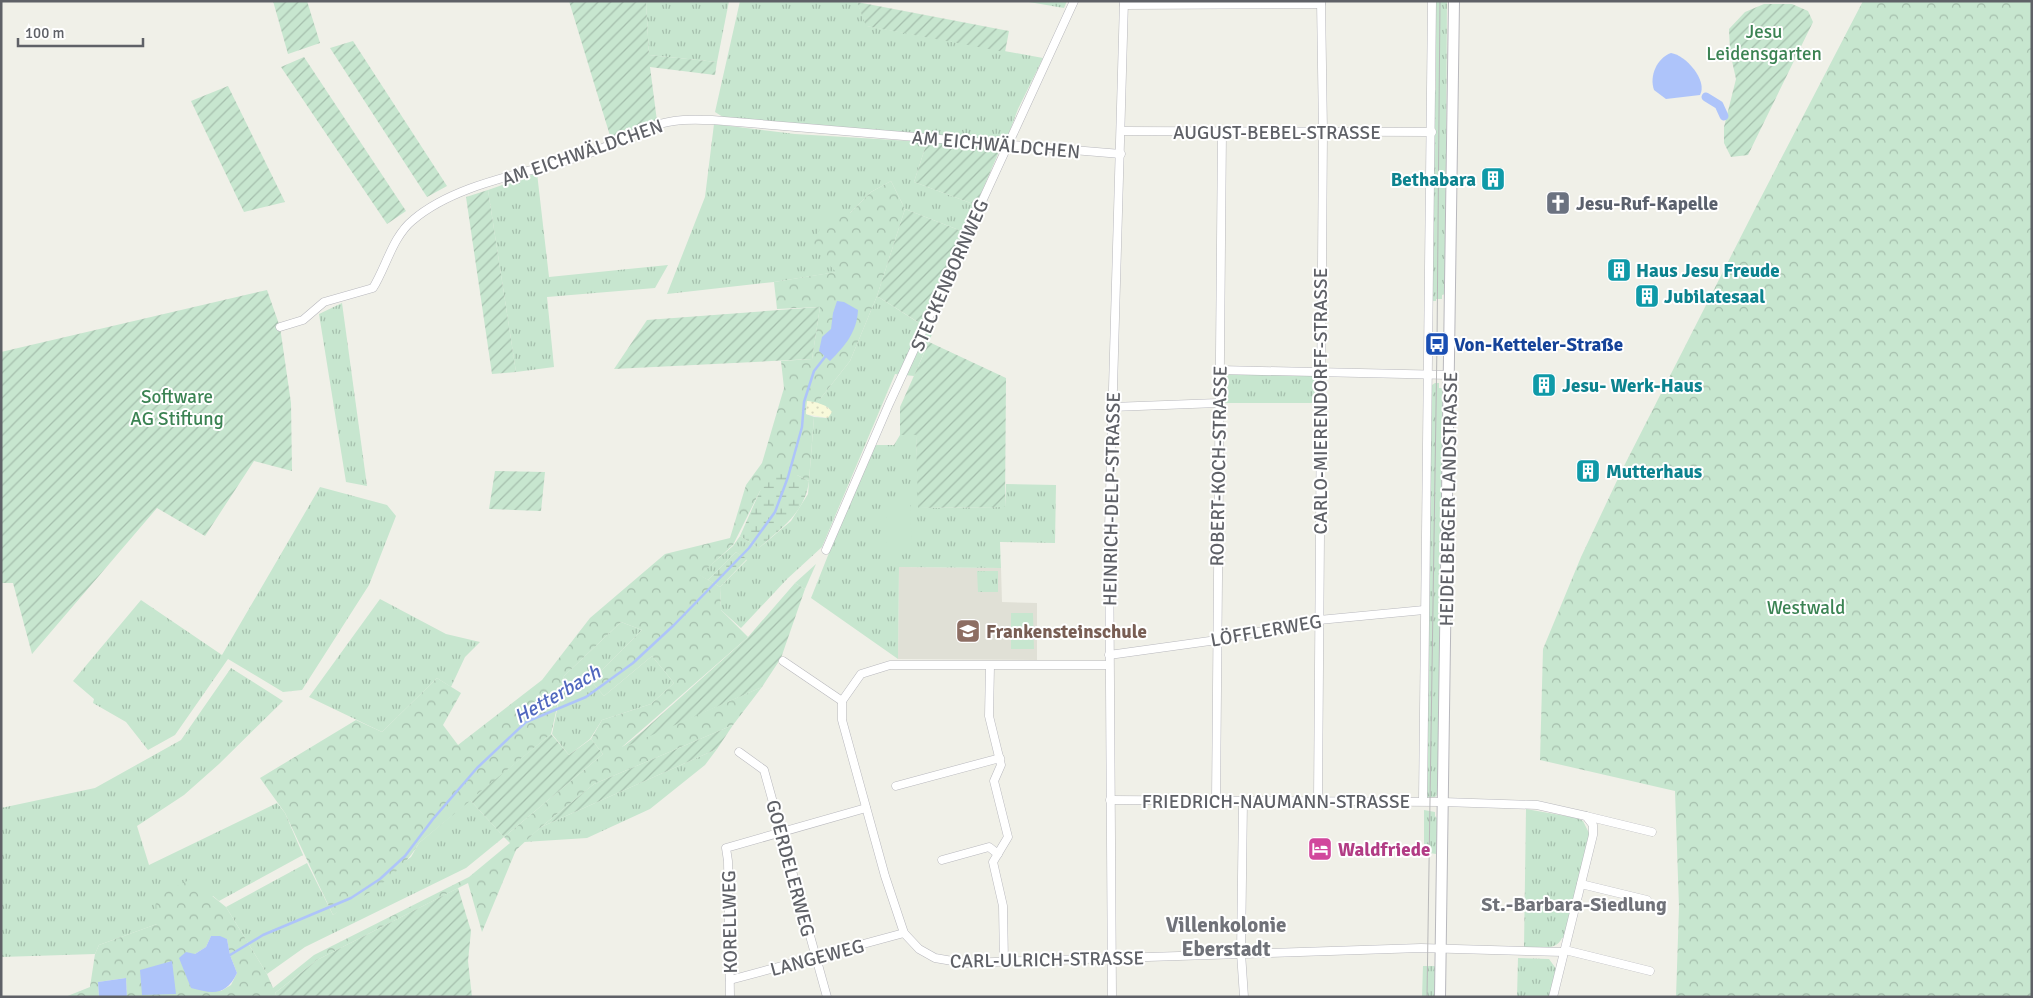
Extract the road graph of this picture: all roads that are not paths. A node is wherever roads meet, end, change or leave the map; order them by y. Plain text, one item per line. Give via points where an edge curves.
1 (1074, 1) edge
2 (1432, 1) edge
3 (1454, 1) edge
4 (1124, 3) edge
5 (1321, 3) edge
6 (1122, 131) junction
7 (1222, 132) junction
8 (1323, 132) junction
9 (1432, 132) junction
10 (1007, 146) junction
11 (1121, 154) junction
12 (280, 326) dead end
13 (1219, 370) junction
14 (1320, 372) junction
15 (1428, 375) junction
16 (1450, 375) junction
17 (1218, 402) junction
18 (1112, 407) junction
19 (826, 550) dead end
20 (1424, 610) junction
21 (1319, 620) junction
22 (1216, 640) junction
23 (1109, 655) junction
24 (783, 661) dead end
25 (1109, 665) junction
26 (990, 666) junction
27 (842, 701) junction
28 (739, 752) dead end
29 (1000, 758) junction
30 (896, 786) dead end
31 (1110, 800) junction
32 (1216, 801) junction
33 (1243, 801) junction
34 (1318, 801) junction
35 (1422, 801) junction
36 (1443, 802) junction
37 (866, 808) junction
38 (1586, 816) junction
39 (782, 832) junction
40 (1652, 832) dead end
41 (998, 854) junction
42 (942, 860) dead end
43 (1582, 884) junction
44 (1647, 900) dead end
45 (904, 933) junction
46 (1441, 948) junction
47 (1564, 951) junction
48 (1241, 953) junction
49 (815, 957) junction
50 (1112, 960) junction
51 (1004, 962) junction
52 (1650, 971) dead end
53 (730, 980) junction
54 (730, 997) edge
55 (827, 997) edge
56 (1112, 997) edge
57 (1244, 997) edge
58 (1440, 997) edge
59 (1553, 997) edge

1 - 10 street, STECKENBORNWEG
2 - 9 street, HEIDELBERGER LANDSTRASSE
3 - 16 street, HEIDELBERGER LANDSTRASSE
4 - 5 street
4 - 6 street, HEINRICH-DELP-STRASSE
5 - 8 street, CARLO-MIERENDORFF-STRASSE
6 - 7 street, AUGUST-BEBEL-STRASSE
6 - 11 street, HEINRICH-DELP-STRASSE
7 - 8 street, AUGUST-BEBEL-STRASSE
7 - 13 street, ROBERT-KOCH-STRASSE
8 - 9 street, AUGUST-BEBEL-STRASSE
8 - 14 street, CARLO-MIERENDORFF-STRASSE
9 - 15 street, HEIDELBERGER LANDSTRASSE
10 - 11 street, AM EICHWÄLDCHEN
10 - 12 street, AM EICHWÄLDCHEN via 712,120 674,121 651,127 590,153 479,187 435,206 412,220 399,237 373,288 324,302 303,320
10 - 19 street, STECKENBORNWEG
11 - 18 street, HEINRICH-DELP-STRASSE
13 - 14 street
13 - 17 street, ROBERT-KOCH-STRASSE
14 - 15 street
14 - 21 street, CARLO-MIERENDORFF-STRASSE
15 - 16 street
15 - 20 street, HEIDELBERGER LANDSTRASSE
16 - 36 street, HEIDELBERGER LANDSTRASSE
17 - 18 street
17 - 22 street, ROBERT-KOCH-STRASSE
18 - 23 street, HEINRICH-DELP-STRASSE
20 - 21 street, LÖFFLERWEG
20 - 35 street, HEIDELBERGER LANDSTRASSE
21 - 22 street, LÖFFLERWEG
21 - 34 street, CARLO-MIERENDORFF-STRASSE
22 - 23 street, LÖFFLERWEG
22 - 32 street, ROBERT-KOCH-STRASSE
23 - 25 street, HEINRICH-DELP-STRASSE
24 - 27 street
25 - 26 street
25 - 31 street, HEINRICH-DELP-STRASSE
26 - 27 street via 890,665 861,674
26 - 29 street via 989,716
27 - 37 street, CARL-ULRICH-STRASSE via 842,720
28 - 39 street, GOERDELERWEG via 764,770
29 - 30 street
29 - 41 street via 1002,765 994,781 1008,837
31 - 32 street, FRIEDRICH-NAUMANN-STRASSE
31 - 50 street, HEINRICH-DELP-STRASSE
32 - 33 street, FRIEDRICH-NAUMANN-STRASSE
33 - 34 street, FRIEDRICH-NAUMANN-STRASSE
33 - 48 street
34 - 35 street, FRIEDRICH-NAUMANN-STRASSE
35 - 36 street, FRIEDRICH-NAUMANN-STRASSE
36 - 38 street, FRIEDRICH-NAUMANN-STRASSE via 1537,805
36 - 46 street, HEIDELBERGER LANDSTRASSE
37 - 39 street
37 - 45 street, CARL-ULRICH-STRASSE
38 - 40 street, FRIEDRICH-NAUMANN-STRASSE
38 - 43 street via 1593,825 1593,835
39 - 49 street, GOERDELERWEG
39 - 53 street, KORELLWEG via 726,848
41 - 42 street via 989,847
41 - 51 street via 993,862 1003,906
43 - 44 street
43 - 47 street
45 - 49 street, LANGEWEG
45 - 51 street, CARL-ULRICH-STRASSE via 919,949 935,958 964,963
46 - 47 street, CARL-ULRICH-STRASSE
46 - 48 street, CARL-ULRICH-STRASSE
46 - 58 street, HEIDELBERGER LANDSTRASSE
47 - 52 street, CARL-ULRICH-STRASSE
47 - 59 street
48 - 50 street, CARL-ULRICH-STRASSE
48 - 57 street
49 - 53 street, LANGEWEG
49 - 55 street, GOERDELERWEG
50 - 51 street, CARL-ULRICH-STRASSE
50 - 56 street, HEINRICH-DELP-STRASSE
53 - 54 street, KORELLWEG

